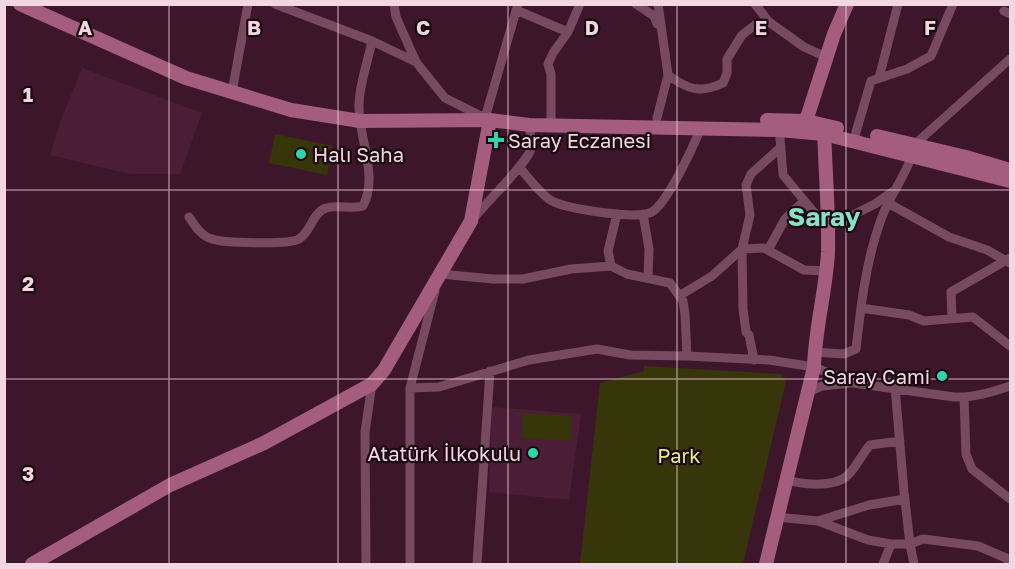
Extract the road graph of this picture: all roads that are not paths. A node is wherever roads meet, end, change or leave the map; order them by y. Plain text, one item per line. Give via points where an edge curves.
1 (20, 4) edge
2 (248, 4) edge
3 (274, 4) edge
4 (394, 4) edge
5 (580, 4) edge
6 (636, 4) edge
7 (658, 4) edge
8 (755, 4) edge
9 (847, 4) edge
10 (898, 4) edge
11 (953, 4) edge
12 (517, 7) edge
13 (769, 22) junction
14 (568, 32) junction
15 (662, 36) junction
16 (372, 41) junction
17 (826, 57) junction
18 (1011, 59) edge
19 (416, 62) junction
20 (668, 75) junction
21 (879, 78) junction
22 (232, 93) junction
23 (657, 118) junction
24 (488, 119) junction
25 (551, 120) junction
26 (360, 121) junction
27 (529, 125) junction
28 (779, 125) junction
29 (804, 127) junction
30 (701, 128) junction
31 (824, 129) junction
32 (855, 136) junction
33 (782, 147) junction
34 (913, 150) junction
35 (520, 168) junction
36 (1011, 170) edge
37 (1011, 181) edge
38 (892, 192) junction
39 (804, 201) junction
40 (888, 203) junction
41 (617, 214) junction
42 (643, 214) junction
43 (189, 217) dead end
44 (471, 221) junction
45 (827, 228) junction
46 (742, 249) junction
47 (768, 250) junction
48 (1009, 260) edge
49 (611, 267) junction
50 (826, 271) junction
51 (440, 274) junction
52 (648, 278) junction
53 (679, 296) junction
54 (861, 308) junction
55 (952, 318) junction
56 (1011, 346) edge
57 (814, 352) junction
58 (687, 356) junction
59 (754, 360) junction
60 (814, 367) junction
61 (490, 371) junction
62 (853, 383) junction
63 (372, 384) junction
64 (1011, 386) edge
65 (895, 387) junction
66 (410, 388) junction
67 (807, 393) junction
68 (964, 397) junction
69 (900, 441) junction
70 (785, 478) junction
71 (905, 499) junction
72 (1011, 499) edge
73 (776, 517) junction
74 (818, 521) junction
75 (891, 544) junction
76 (910, 544) junction
77 (32, 564) edge
78 (366, 564) edge
79 (410, 564) edge
80 (477, 564) edge
81 (766, 564) edge
82 (883, 564) edge
83 (914, 564) edge
84 (1011, 564) edge

1 - 22 street via 186,78
2 - 22 street
3 - 16 street
4 - 19 street
5 - 14 street
6 - 15 street via 654,16
7 - 15 street
8 - 13 street
9 - 17 street
10 - 21 street
11 - 21 street via 931,56
12 - 14 street
12 - 24 street
13 - 17 street
13 - 20 street via 755,25 742,35 727,59 723,83 698,89 683,87
14 - 25 street via 549,64
15 - 20 street
16 - 19 street
16 - 26 street via 359,104
17 - 29 street
18 - 34 street
19 - 24 street via 445,98
20 - 23 street
21 - 32 street via 871,81
22 - 26 street via 291,110
23 - 25 street
23 - 28 street
24 - 26 street
24 - 27 street
24 - 44 street
25 - 27 street
26 - 43 street via 369,195 363,206 325,208 299,239 284,243 212,239 199,232
27 - 30 street
27 - 35 street via 531,149
28 - 29 street
28 - 30 street
28 - 33 street
29 - 31 street
30 - 42 street via 664,199 652,212
31 - 32 street
31 - 45 street
32 - 34 street
33 - 39 street via 783,175
33 - 46 street via 751,174 746,185 750,215
34 - 36 street
34 - 37 street
34 - 38 street via 907,172
35 - 41 street via 550,201
35 - 44 street
38 - 40 street
38 - 45 street
39 - 45 street
39 - 47 street via 785,219
40 - 48 street via 949,237
40 - 54 street via 862,292
41 - 42 street
41 - 49 street via 608,251
42 - 52 street via 650,249
44 - 51 street
45 - 50 street
46 - 47 street
46 - 53 street via 712,276
46 - 59 street via 744,318
47 - 50 street via 804,270
48 - 55 street via 951,292
49 - 51 street via 571,269 523,279
49 - 52 street
50 - 57 street
51 - 63 street
51 - 66 street
52 - 53 street via 670,283
53 - 58 street via 685,314
54 - 55 street via 924,321
54 - 57 street via 856,349 844,354
55 - 56 street via 973,317
57 - 60 street
58 - 59 street
58 - 61 street via 630,355 597,349
59 - 60 street
60 - 62 street
60 - 67 street
61 - 66 street via 439,387
61 - 80 street
62 - 65 street
62 - 67 street via 822,386
63 - 77 street via 264,443 170,485
63 - 78 street via 365,432
64 - 68 street
65 - 68 street
65 - 69 street
66 - 79 street
67 - 70 street
68 - 72 street via 966,454 972,469
69 - 70 street via 870,445 845,478 830,483 800,484
69 - 71 street
70 - 73 street
71 - 74 street via 869,505
71 - 76 street
73 - 74 street
73 - 81 street
74 - 75 street via 868,540
75 - 76 street
75 - 82 street
76 - 83 street
76 - 84 street via 923,539 978,546

